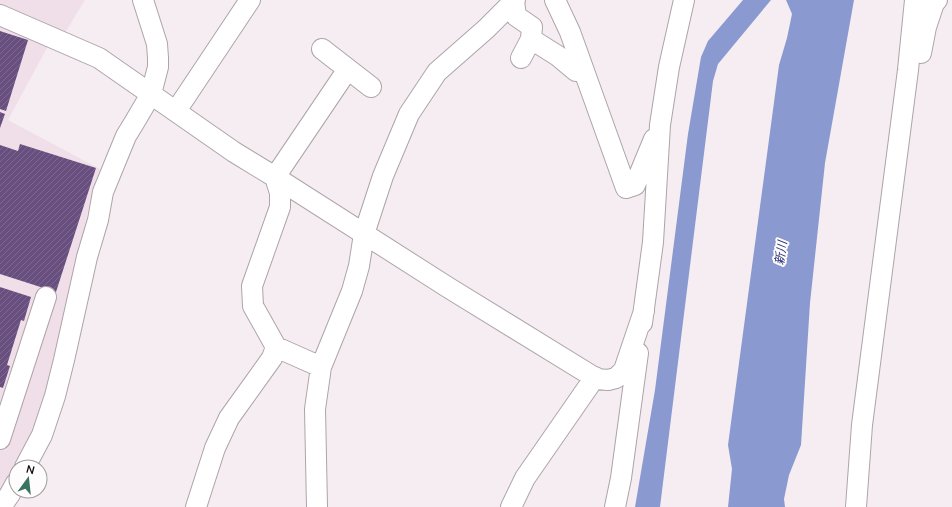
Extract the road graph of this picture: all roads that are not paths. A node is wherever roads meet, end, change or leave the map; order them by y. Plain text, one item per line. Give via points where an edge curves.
1 (143, 0) edge
2 (250, 0) edge
3 (515, 0) edge
4 (555, 0) edge
5 (684, 0) edge
6 (915, 0) edge
7 (937, 0) edge
8 (0, 15) edge
9 (531, 39) junction
10 (322, 49) dead end
11 (521, 58) dead end
12 (348, 70) junction
13 (908, 70) junction
14 (584, 71) junction
15 (371, 87) dead end
16 (151, 94) junction
17 (176, 111) junction
18 (660, 125) junction
19 (275, 177) junction
20 (364, 234) junction
21 (46, 297) dead end
22 (644, 311) junction
23 (276, 347) junction
24 (321, 366) junction
25 (595, 377) junction
26 (616, 378) junction
27 (628, 430) junction
28 (0, 439) edge
29 (29, 459) edge
30 (8, 497) edge
31 (1, 507) edge
32 (196, 507) edge
33 (318, 507) edge
34 (512, 507) edge
35 (615, 507) edge
36 (856, 507) edge

1 - 16 street via 157,44 158,67
2 - 17 street
3 - 9 street via 516,16 532,27
3 - 20 street via 437,72 409,114 383,176
4 - 14 street
5 - 18 street via 669,67
6 - 13 street
7 - 13 street via 926,27 920,54
8 - 16 street via 99,58
9 - 11 street
9 - 14 street via 576,71
10 - 12 street
12 - 15 street
12 - 19 street
13 - 36 street via 862,425
14 - 18 street via 626,188 635,185
16 - 17 street
16 - 29 street via 126,136 103,192 55,396 42,435
17 - 19 street
18 - 22 street via 653,242
19 - 20 street
19 - 23 street via 280,194 280,207 252,286 253,306
20 - 24 street via 352,291
20 - 25 street
21 - 28 street
22 - 26 street via 624,370
22 - 27 street
23 - 24 street
23 - 32 street via 272,358 229,418 215,448
24 - 33 street via 315,409
25 - 26 street via 608,380
25 - 34 street via 524,478
26 - 27 street
27 - 35 street
30 - 31 street

